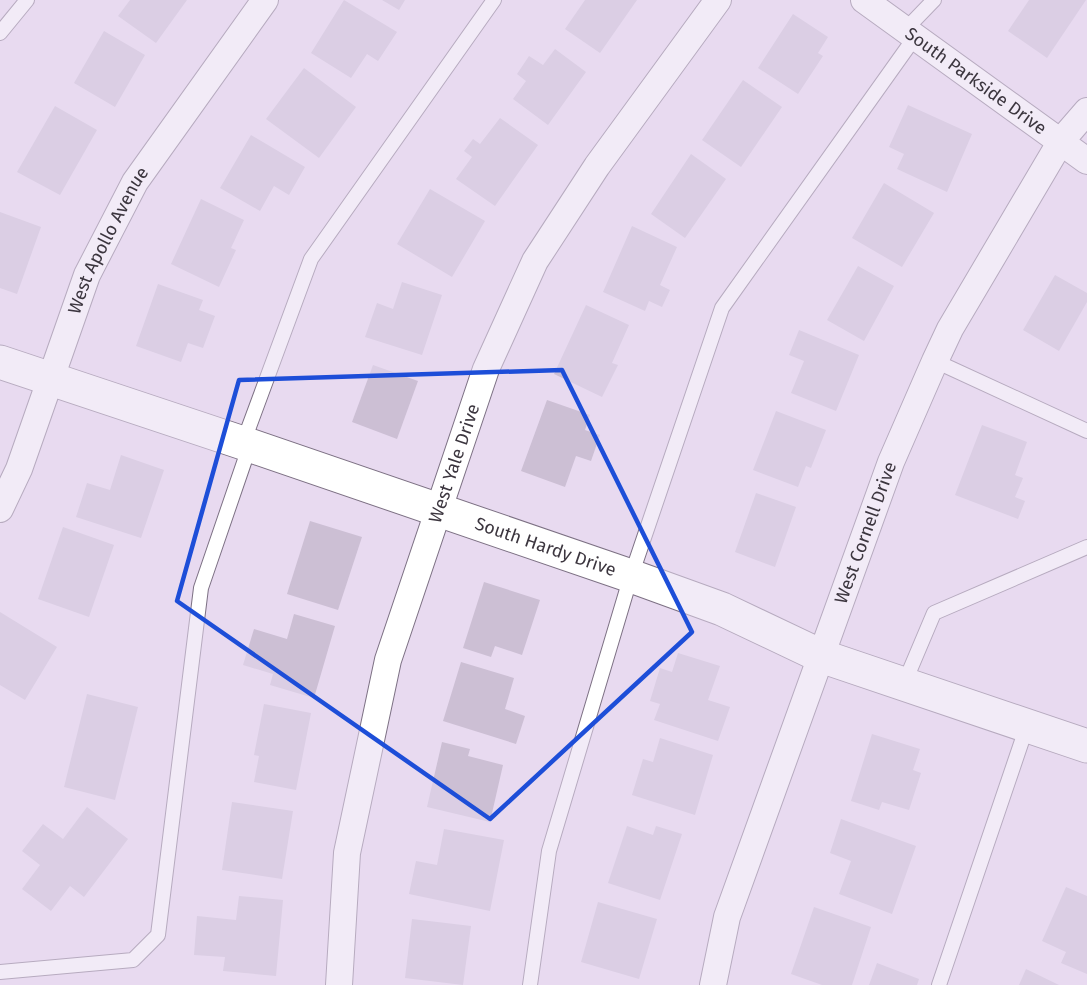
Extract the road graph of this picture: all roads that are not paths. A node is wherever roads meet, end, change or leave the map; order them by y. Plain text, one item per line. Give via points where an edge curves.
1 (27, 0) edge
2 (265, 0) edge
3 (494, 0) edge
4 (718, 0) edge
5 (864, 0) edge
6 (934, 0) edge
7 (0, 33) edge
8 (910, 33) junction
9 (1087, 111) edge
10 (1061, 141) junction
11 (1087, 161) edge
12 (936, 361) junction
13 (0, 362) edge
14 (51, 379) junction
15 (1087, 431) edge
16 (246, 444) junction
17 (0, 509) edge
18 (437, 510) junction
19 (1087, 547) edge
20 (631, 576) junction
21 (821, 656) junction
22 (904, 684) junction
23 (1028, 726) junction
24 (1087, 746) edge
25 (0, 972) edge
26 (339, 985) edge
27 (530, 985) edge
28 (713, 985) edge
29 (939, 985) edge

1 - 7 lane
2 - 14 street, West Apollo Avenue via 135,182 87,275
3 - 16 lane via 311,258
4 - 18 street, West Yale Drive via 597,166 535,261 486,369
5 - 8 street, South Parkside Drive
6 - 8 lane
8 - 10 street, South Parkside Drive
8 - 20 lane via 722,308
9 - 10 street, West Cornell Drive
10 - 11 street, South Parkside Drive
10 - 12 street, West Cornell Drive via 950,329
12 - 15 lane
12 - 21 street, West Cornell Drive via 891,462
13 - 14 street, South Hardy Drive
14 - 16 street, South Hardy Drive
14 - 17 street, West Apollo Avenue via 19,469
16 - 18 street, South Hardy Drive
16 - 25 lane via 201,588 158,935 133,960
18 - 20 street, South Hardy Drive
18 - 26 street, West Yale Drive via 388,660 347,853
19 - 22 lane via 934,613
20 - 21 street, South Hardy Drive via 722,609
20 - 27 lane via 549,851
21 - 22 street, South Hardy Drive
21 - 28 street, West Cornell Drive via 727,917
22 - 23 street, South Hardy Drive
23 - 24 street, South Hardy Drive
23 - 29 lane

